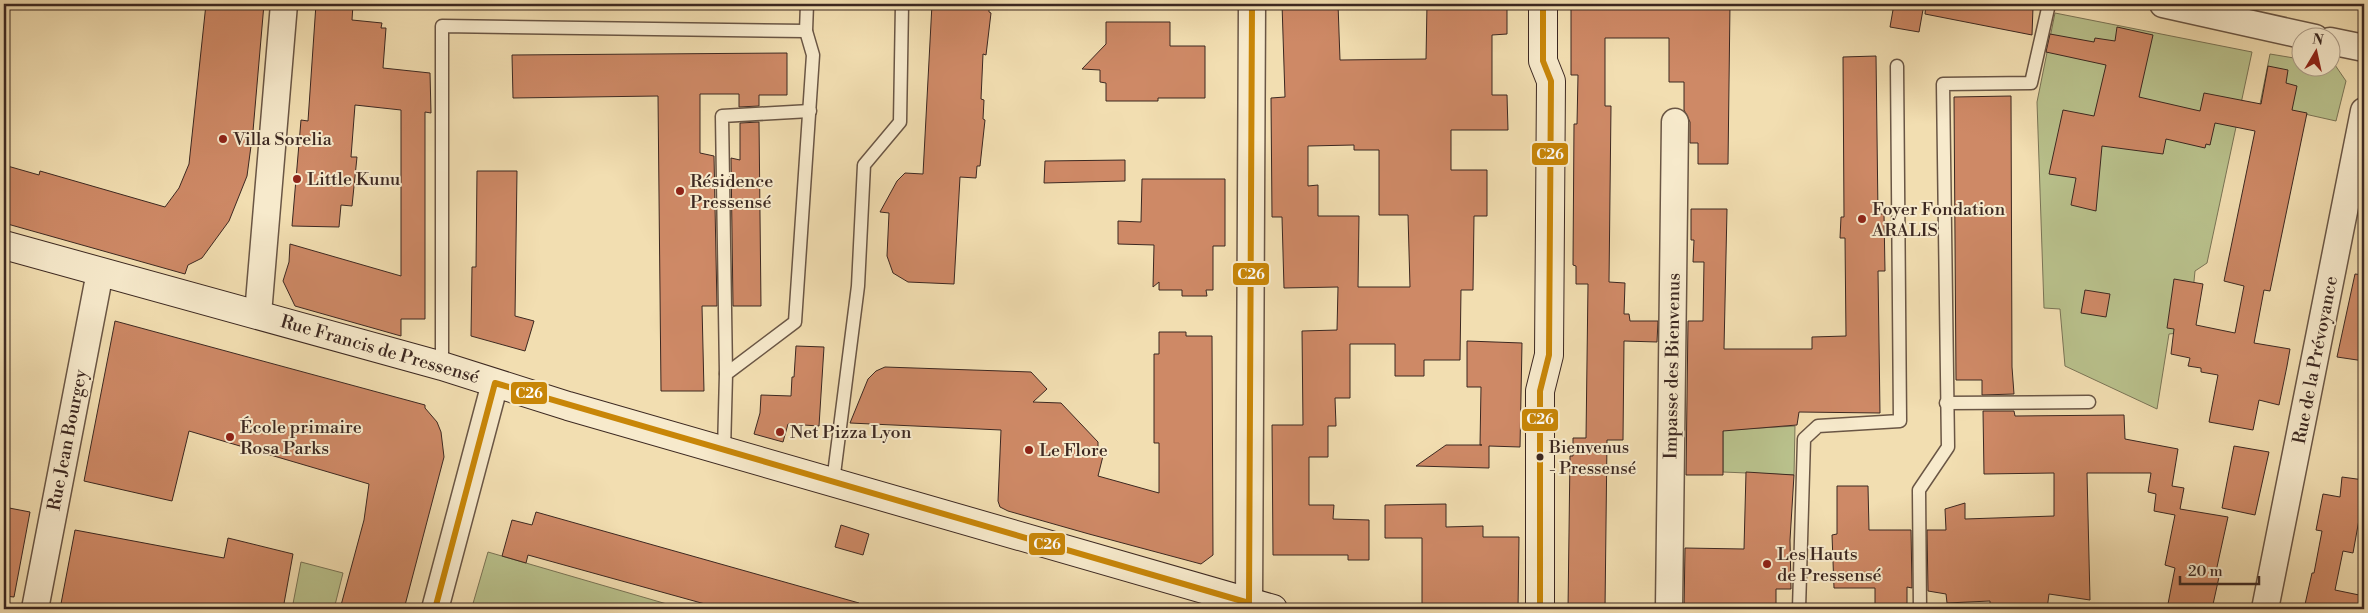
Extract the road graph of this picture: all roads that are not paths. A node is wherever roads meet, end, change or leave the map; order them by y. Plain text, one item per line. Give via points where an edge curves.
1 (284, 4) edge
2 (807, 4) edge
3 (902, 4) edge
4 (1252, 4) edge
5 (1543, 4) edge
6 (2049, 4) edge
7 (2163, 4) edge
8 (806, 31) junction
9 (2290, 32) edge
10 (2340, 43) edge
11 (2364, 48) edge
12 (1897, 66) dead end
13 (810, 111) junction
14 (2364, 111) edge
15 (1675, 122) dead end
16 (2354, 213) edge
17 (4, 245) edge
18 (100, 272) junction
19 (258, 314) junction
20 (442, 366) junction
21 (726, 374) junction
22 (495, 383) junction
23 (1946, 402) junction
24 (2089, 402) dead end
25 (724, 451) junction
26 (833, 482) junction
27 (1261, 606) edge
28 (35, 609) edge
29 (435, 609) edge
30 (1540, 609) edge
31 (1669, 609) edge
32 (1799, 609) edge
33 (1920, 609) edge
34 (2265, 609) edge

1 - 19 street
2 - 8 lane
3 - 26 lane via 900,122 864,165 858,286
4 - 27 street
5 - 30 street via 1543,61 1551,81 1549,355 1540,391
6 - 23 lane via 2031,83 1943,84
7 - 9 street
8 - 13 lane via 813,55
8 - 20 lane via 442,26
10 - 11 street
12 - 32 lane via 1900,421 1818,426 1804,439
13 - 21 lane via 795,322
13 - 21 lane via 722,116
14 - 16 street, Rue de la Prévoyance
15 - 31 street, Impasse des Bienvenus
16 - 34 street, Rue de la Prévoyance
17 - 18 street, Rue Francis de Pressensé
18 - 19 street, Rue Francis de Pressensé
18 - 28 street, Rue Jean Bourgey
19 - 20 street, Rue Francis de Pressensé
20 - 22 street, Rue Francis de Pressensé
21 - 25 lane
22 - 25 street, Rue Francis de Pressensé
22 - 29 street
23 - 24 lane
23 - 33 lane via 1948,448 1919,490
25 - 26 street, Rue Francis de Pressensé
26 - 27 street, Rue Francis de Pressensé

